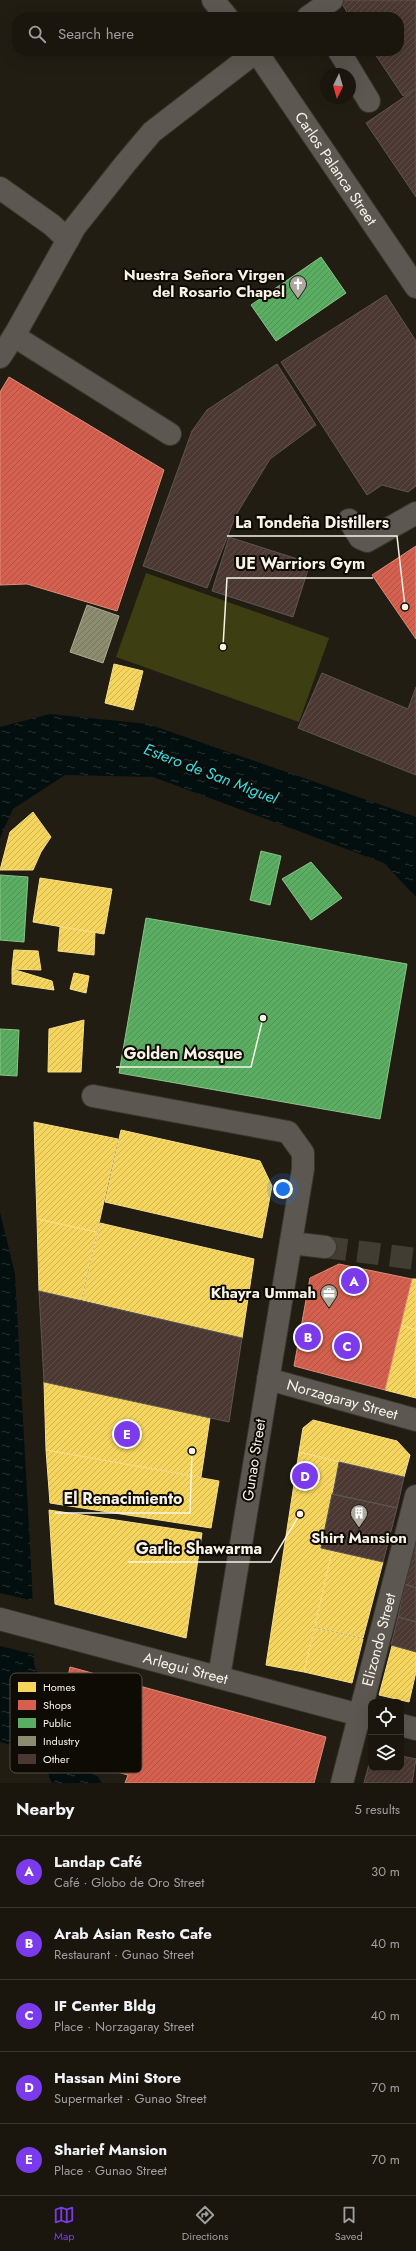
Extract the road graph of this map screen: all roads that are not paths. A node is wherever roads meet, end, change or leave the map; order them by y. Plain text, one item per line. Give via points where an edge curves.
1 (213, 0) edge
2 (223, 12) edge
3 (250, 56) edge
4 (259, 56) edge
5 (342, 56) edge
6 (369, 101) dead end
7 (0, 188) edge
8 (68, 240) junction
9 (416, 286) edge
10 (14, 336) junction
11 (0, 357) edge
12 (170, 434) dead end
13 (416, 514) edge
14 (349, 520) dead end
15 (93, 1096) dead end
16 (290, 1243) junction
17 (325, 1247) tunnel mouth
18 (268, 1379) junction
19 (416, 1420) edge
20 (416, 1496) edge
21 (0, 1619) edge
22 (218, 1677) junction
23 (366, 1716) edge
24 (404, 1726) edge
25 (416, 1729) edge
26 (342, 1783) edge

1 - 2 street
3 - 8 street via 152,132 88,210
4 - 9 street, Carlos Palanca Street
5 - 6 street
7 - 8 street via 52,225
8 - 10 street
10 - 11 street
10 - 12 street
13 - 14 street via 367,541 360,538
15 - 16 street, Gunao Street via 288,1132 303,1153
16 - 17 street
16 - 18 street, Gunao Street
18 - 19 street, Norzagaray Street
18 - 22 street, Gunao Street
20 - 23 street, Elizondo Street
21 - 22 street, Arlegui Street
22 - 23 street, Arlegui Street
23 - 26 street, Elizondo Street
24 - 25 street

